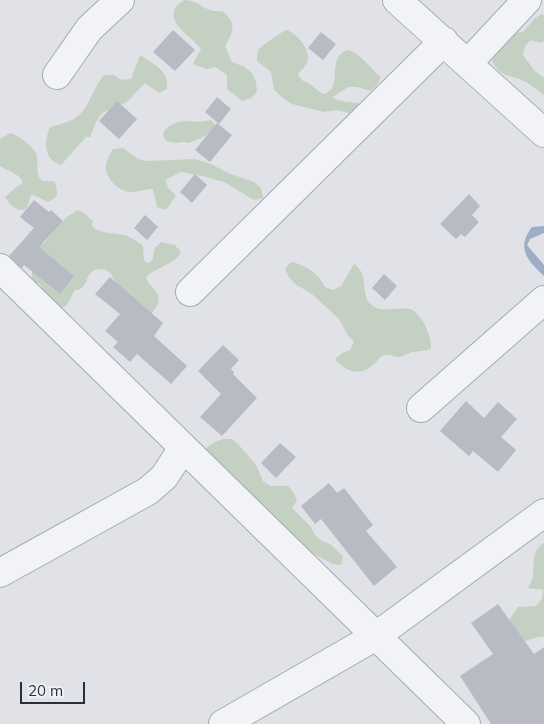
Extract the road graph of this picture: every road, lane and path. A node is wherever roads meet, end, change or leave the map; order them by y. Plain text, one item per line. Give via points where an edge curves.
1 (120, 0) edge
2 (397, 0) edge
3 (527, 0) edge
4 (444, 41) junction
5 (468, 63) junction
6 (57, 75) dead end
7 (544, 133) edge
8 (0, 268) edge
9 (190, 292) dead end
10 (544, 300) edge
11 (421, 408) dead end
12 (183, 448) junction
13 (544, 513) edge
14 (0, 573) edge
15 (376, 636) junction
16 (223, 724) edge
17 (466, 724) edge

1 - 6 street via 89,29
2 - 4 street
3 - 5 street
4 - 5 street
4 - 9 street
5 - 7 street
8 - 12 street
10 - 11 street
12 - 14 street via 164,478 148,491
12 - 15 street
13 - 15 street
15 - 16 street
15 - 17 street

